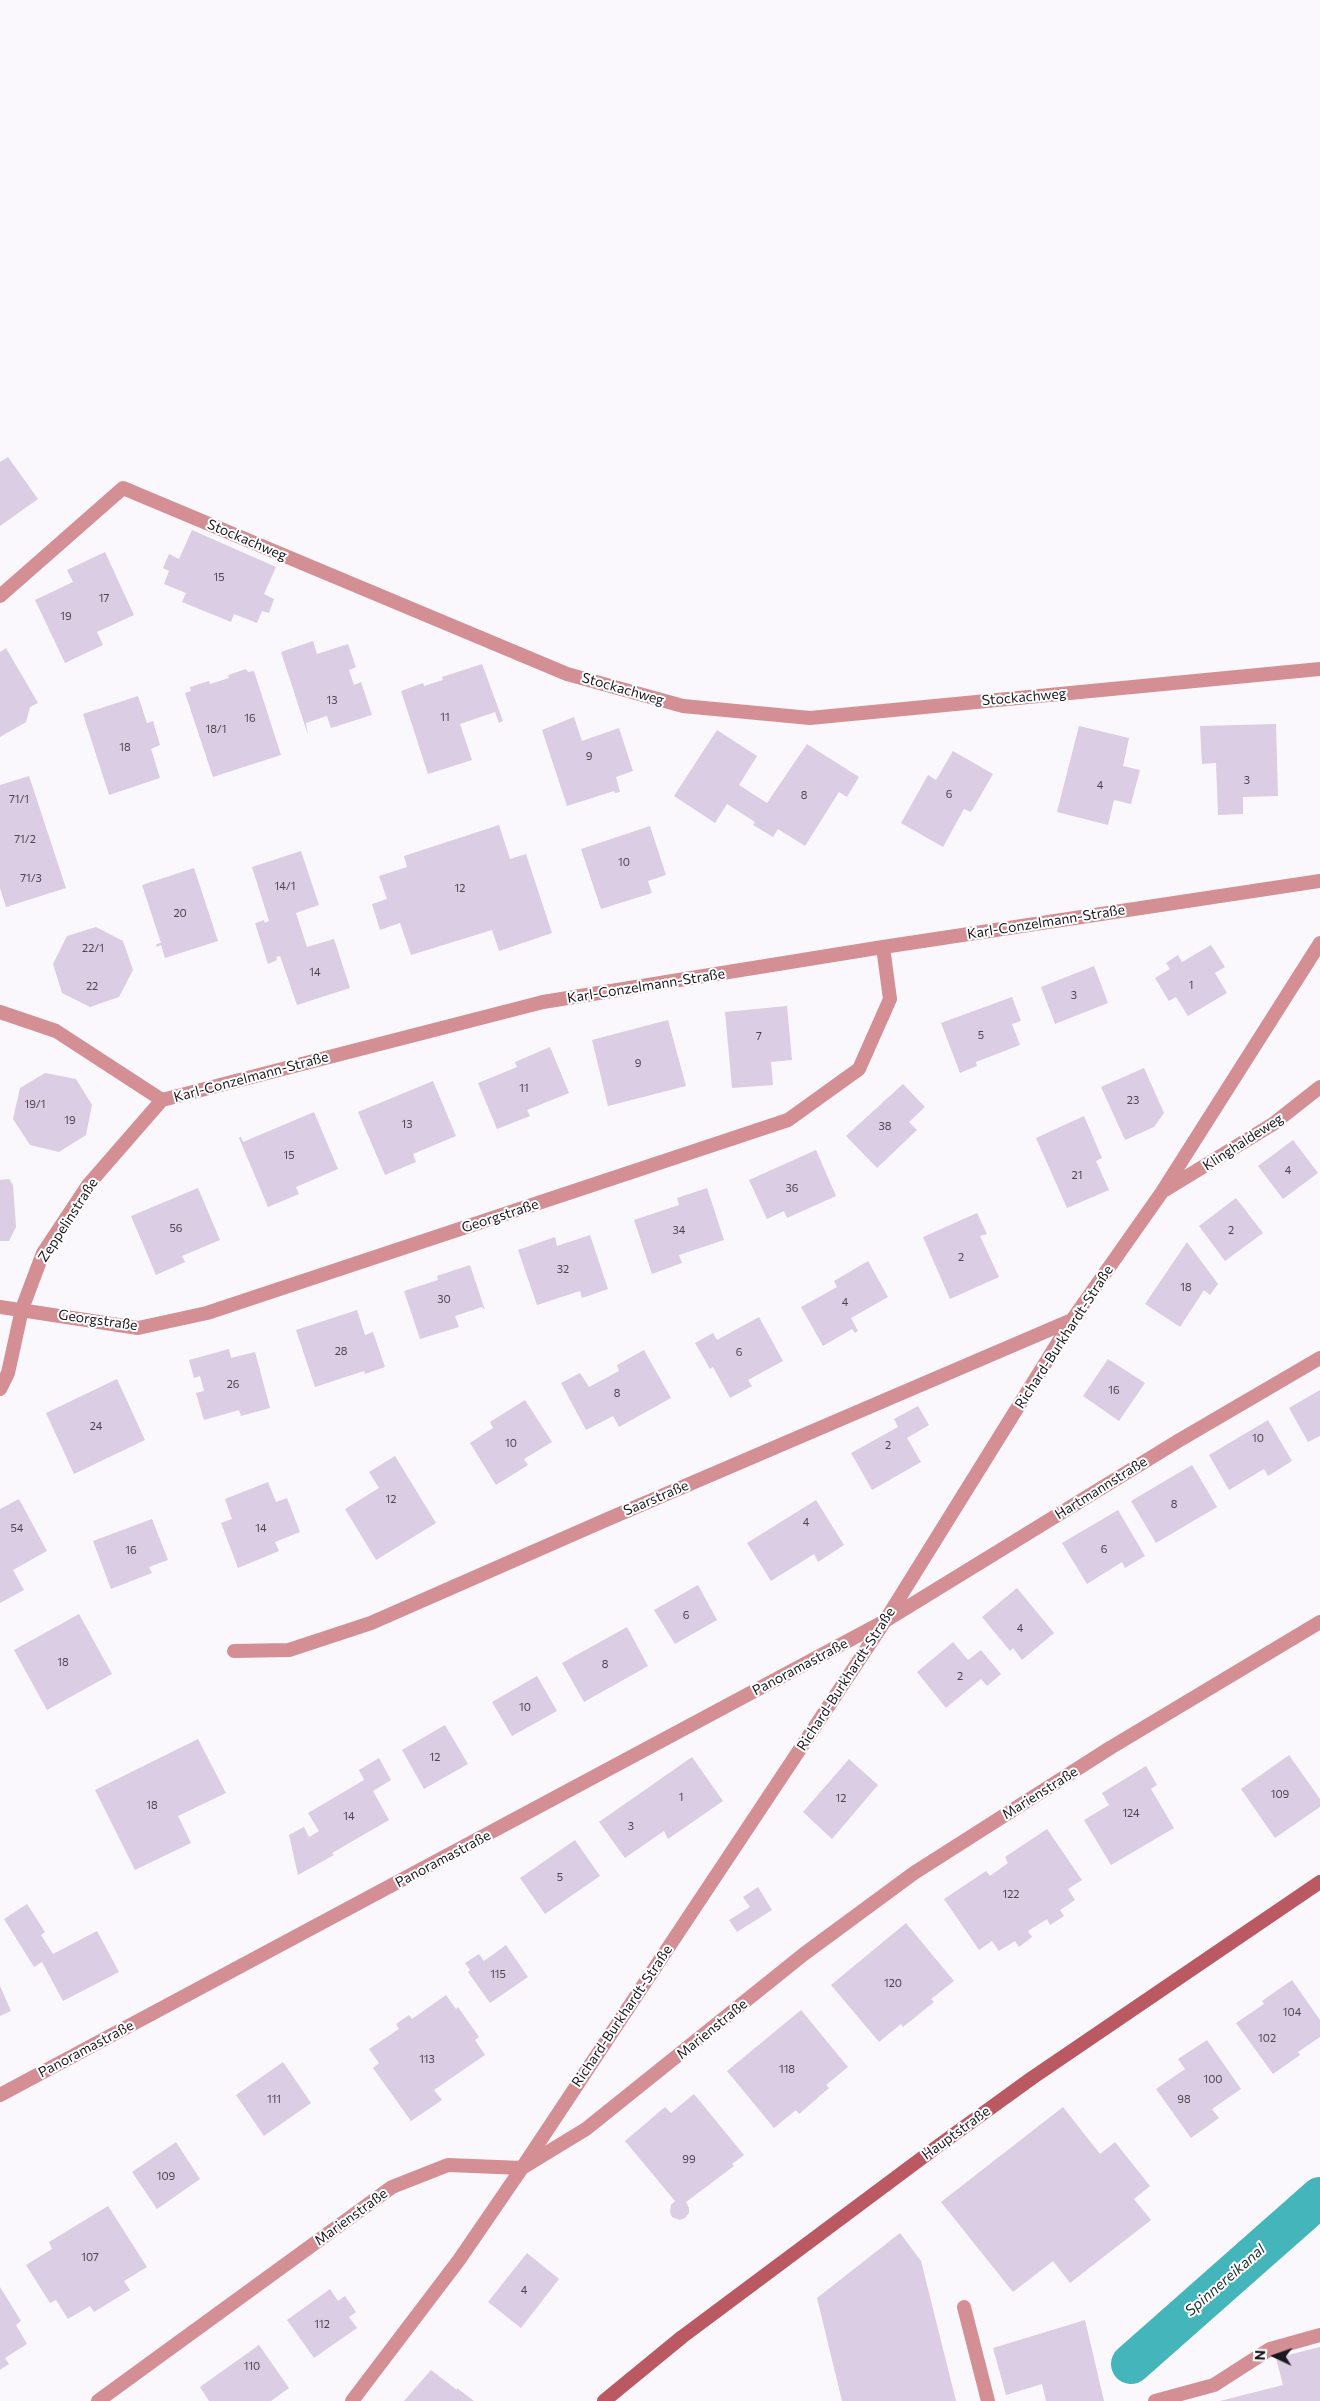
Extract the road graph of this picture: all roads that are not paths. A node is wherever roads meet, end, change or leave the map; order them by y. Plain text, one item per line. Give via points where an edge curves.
1 (0, 596) edge
2 (1320, 669) edge
3 (1320, 881) edge
4 (1320, 943) edge
5 (883, 947) junction
6 (0, 1012) edge
7 (1320, 1087) edge
8 (162, 1100) junction
9 (1162, 1192) junction
10 (0, 1308) edge
11 (22, 1309) junction
12 (1072, 1320) junction
13 (1320, 1358) edge
14 (0, 1388) edge
15 (885, 1621) junction
16 (1320, 1622) edge
17 (234, 1651) dead end
18 (1320, 1882) edge
19 (0, 2094) edge
20 (522, 2168) junction
21 (964, 2307) dead end
22 (1320, 2335) edge
23 (98, 2401) edge
24 (352, 2401) edge
25 (604, 2401) edge
26 (988, 2401) edge
27 (1155, 2401) edge

1 - 2 street, Stockachweg via 123,488 567,674 683,706 810,718
3 - 5 street, Karl-Conzelmann-Straße
4 - 9 street, Richard-Burkhardt-Straße
5 - 8 street, Karl-Conzelmann-Straße via 543,1002
5 - 11 street, Georgstraße via 890,999 858,1069 788,1120 207,1313 138,1328
6 - 8 street, Karl-Conzelmann-Straße via 56,1031
7 - 9 street, Klinghaldeweg via 1273,1124
8 - 11 street, Zeppelinstraße via 88,1185 44,1252
9 - 12 street, Richard-Burkhardt-Straße
10 - 11 street, Georgstraße
11 - 14 street, Zeppelinstraße via 8,1373
12 - 15 street, Richard-Burkhardt-Straße
12 - 17 street, Saarstraße via 371,1623 289,1650
13 - 15 street, Hartmannstraße via 1178,1440
15 - 19 street, Panoramastraße
15 - 20 street, Richard-Burkhardt-Straße
16 - 20 street, Marienstraße via 1110,1748 914,1873 804,1954 586,2129
18 - 25 main road, Hauptstraße via 953,2135 682,2338
20 - 23 street, Marienstraße via 448,2165 392,2187
20 - 24 street, Richard-Burkhardt-Straße via 459,2260
21 - 26 street
22 - 27 street via 1270,2349 1214,2386

